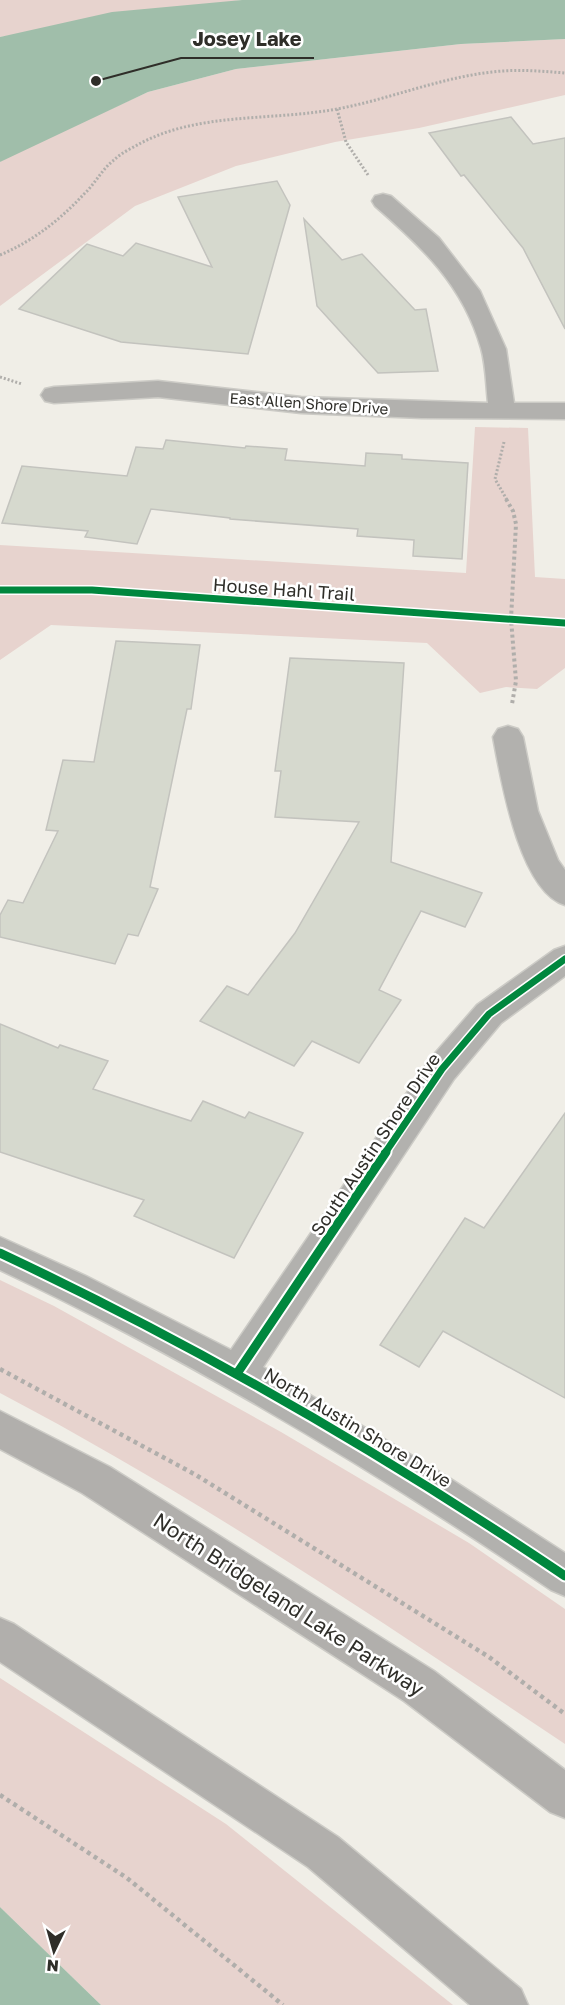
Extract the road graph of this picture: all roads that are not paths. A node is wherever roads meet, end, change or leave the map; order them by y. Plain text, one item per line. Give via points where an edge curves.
1 (383, 201) road end
2 (54, 395) dead end
3 (502, 411) junction
4 (565, 411) edge
5 (508, 737) road end
6 (565, 893) edge
7 (565, 959) edge
8 (0, 1253) edge
9 (238, 1372) junction
10 (0, 1429) edge
11 (565, 1576) edge
12 (0, 1638) edge
13 (565, 1797) edge
14 (505, 2005) edge

1 - 3 street via 431,243 468,291 494,350
2 - 3 street, East Allen Shore Drive via 158,389 300,405
3 - 4 street, East Allen Shore Drive
5 - 6 street via 523,811 544,865
7 - 9 street, South Austin Shore Drive via 489,1014 442,1069
8 - 9 street, North Austin Shore Drive
9 - 11 street, North Austin Shore Drive via 486,1522
10 - 13 main road, North Bridgeland Lake Parkway via 96,1480 418,1686
12 - 14 main road via 323,1852

